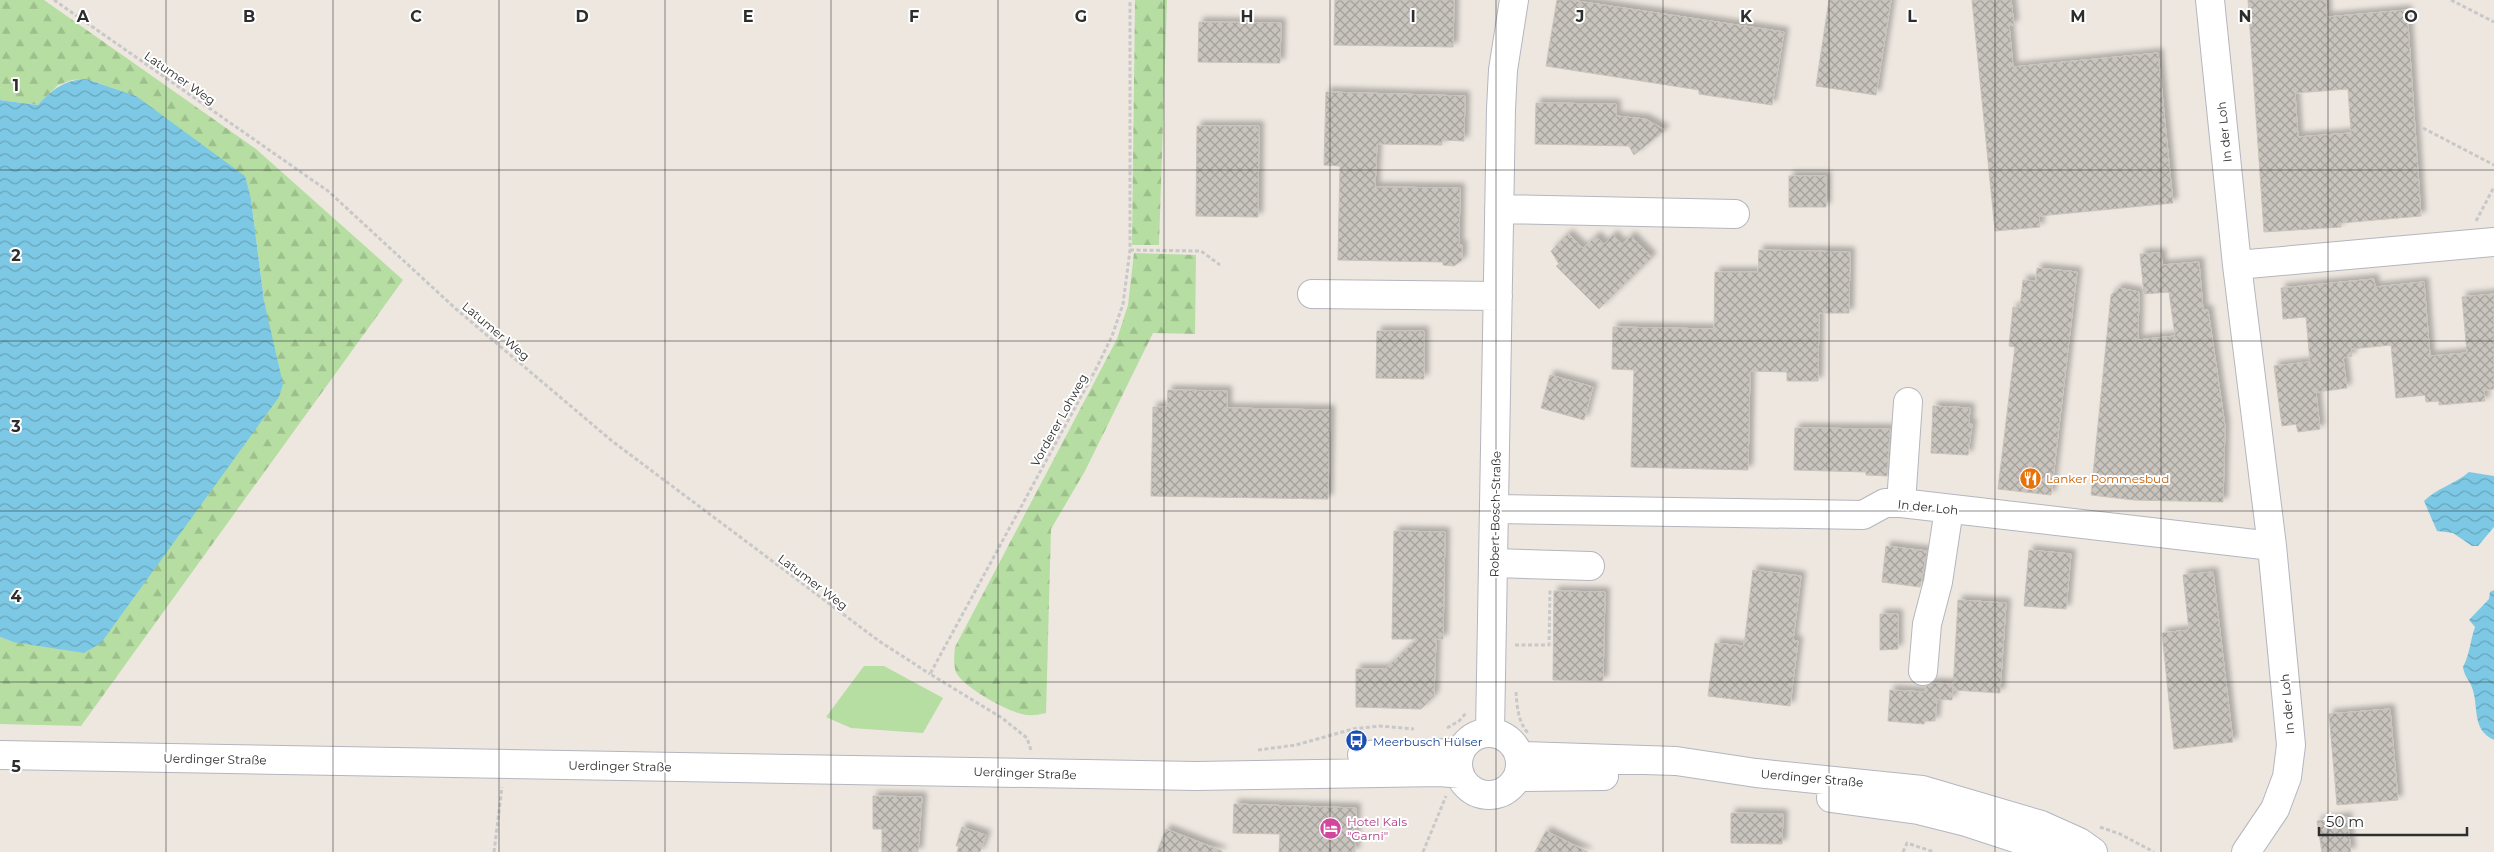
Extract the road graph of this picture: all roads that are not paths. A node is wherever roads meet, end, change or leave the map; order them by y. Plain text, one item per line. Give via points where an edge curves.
1 (1514, 0) edge
2 (2210, 0) edge
3 (1499, 209) junction
4 (1736, 214) dead end
5 (2494, 242) edge
6 (2237, 265) junction
7 (1312, 294) dead end
8 (1498, 296) junction
9 (1908, 402) dead end
10 (1901, 503) junction
11 (1949, 509) junction
12 (1495, 518) junction
13 (2272, 546) junction
14 (1494, 563) junction
15 (1590, 566) dead end
16 (1923, 671) dead end
17 (1490, 732) junction
18 (0, 754) edge
19 (1519, 766) junction
20 (1240, 775) junction
21 (1459, 776) junction
22 (2058, 852) edge
23 (2093, 852) edge
24 (2246, 852) edge

1 - 3 street, Robert-Bosch-Straße via 1503,70
2 - 6 street, In der Loh
3 - 4 street
3 - 8 street, Robert-Bosch-Straße
5 - 6 street
6 - 13 street, In der Loh
7 - 8 street
8 - 12 street, Robert-Bosch-Straße
9 - 10 street
10 - 11 street, In der Loh
10 - 12 street, In der Loh via 1885,503 1863,515
11 - 13 street, In der Loh
11 - 16 street via 1938,582 1927,624
12 - 14 street, Robert-Bosch-Straße
13 - 24 street, In der Loh via 2291,745 2287,777 2275,808
14 - 15 street
14 - 17 street, Robert-Bosch-Straße
17 - 19 street via 1509,739
17 - 21 street via 1477,734 1466,742
18 - 20 street, Uerdinger Straße via 504,764 1031,757 1196,776
19 - 21 street, Uerdinger Straße via 1506,790 1498,794 1480,794
19 - 22 street, Uerdinger Straße via 1638,776 1918,810
19 - 23 street, Uerdinger Straße via 1676,761 1756,773 1922,790 2041,824
20 - 21 street, Uerdinger Straße via 1441,772
20 - 21 street, Uerdinger Straße via 1277,763 1314,758

